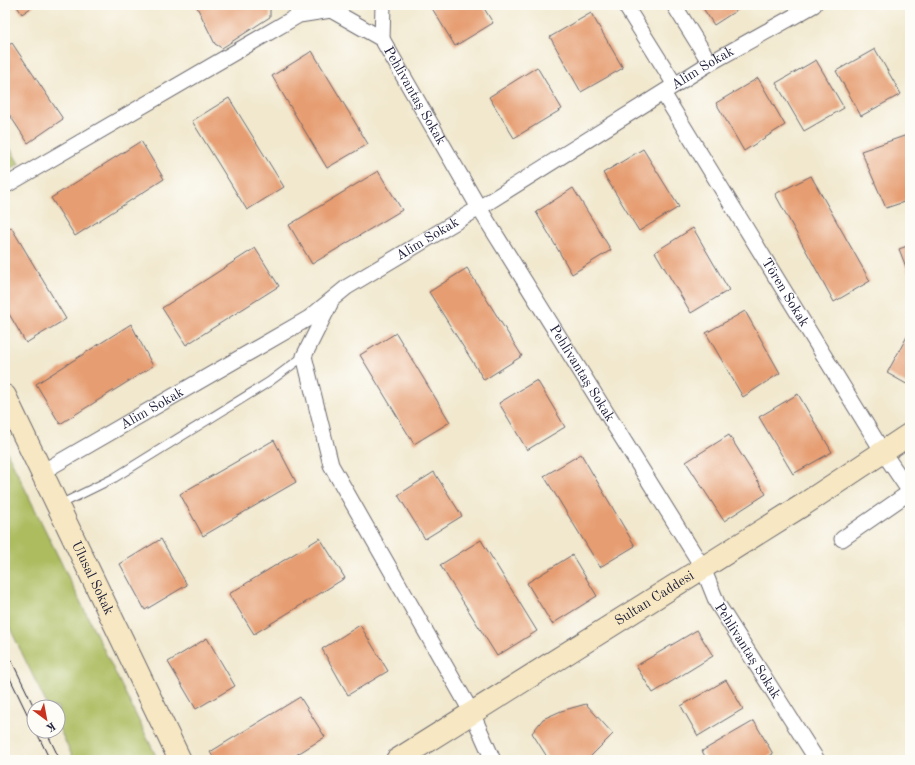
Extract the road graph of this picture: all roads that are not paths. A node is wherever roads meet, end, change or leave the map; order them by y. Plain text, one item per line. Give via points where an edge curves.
1 (383, 5) edge
2 (625, 5) edge
3 (674, 5) edge
4 (814, 5) edge
5 (329, 8) edge
6 (382, 39) junction
7 (710, 63) junction
8 (669, 89) junction
9 (5, 186) edge
10 (479, 208) junction
11 (332, 300) junction
12 (304, 356) junction
13 (5, 396) edge
14 (910, 434) edge
15 (883, 452) junction
16 (42, 472) junction
17 (910, 492) edge
18 (58, 505) junction
19 (842, 539) dead end
20 (703, 568) junction
21 (472, 713) junction
22 (180, 760) edge
23 (397, 760) edge
24 (493, 760) edge
25 (818, 760) edge

1 - 6 street
2 - 8 street, Tören Sokak
3 - 7 street
4 - 7 street, Alim Sokak
5 - 6 street, Pehlivantaş Sokak
5 - 9 street via 299,16
6 - 10 street, Pehlivantaş Sokak
7 - 8 street, Alim Sokak
8 - 10 street, Alim Sokak
8 - 15 street, Tören Sokak
10 - 11 street, Alim Sokak via 347,287
10 - 20 street, Pehlivantaş Sokak
11 - 12 street
11 - 16 street, Alim Sokak via 309,318
12 - 18 lane via 269,382 114,478
12 - 21 street via 330,465
13 - 16 street, Ulusal Sokak
14 - 15 street, Sultan Caddesi
15 - 17 street, Tören Sokak
15 - 20 street, Sultan Caddesi
16 - 18 street, Ulusal Sokak
17 - 19 street
18 - 22 street, Ulusal Sokak
20 - 21 street, Sultan Caddesi
20 - 25 street, Pehlivantaş Sokak via 717,603
21 - 23 street, Sultan Caddesi
21 - 24 street

